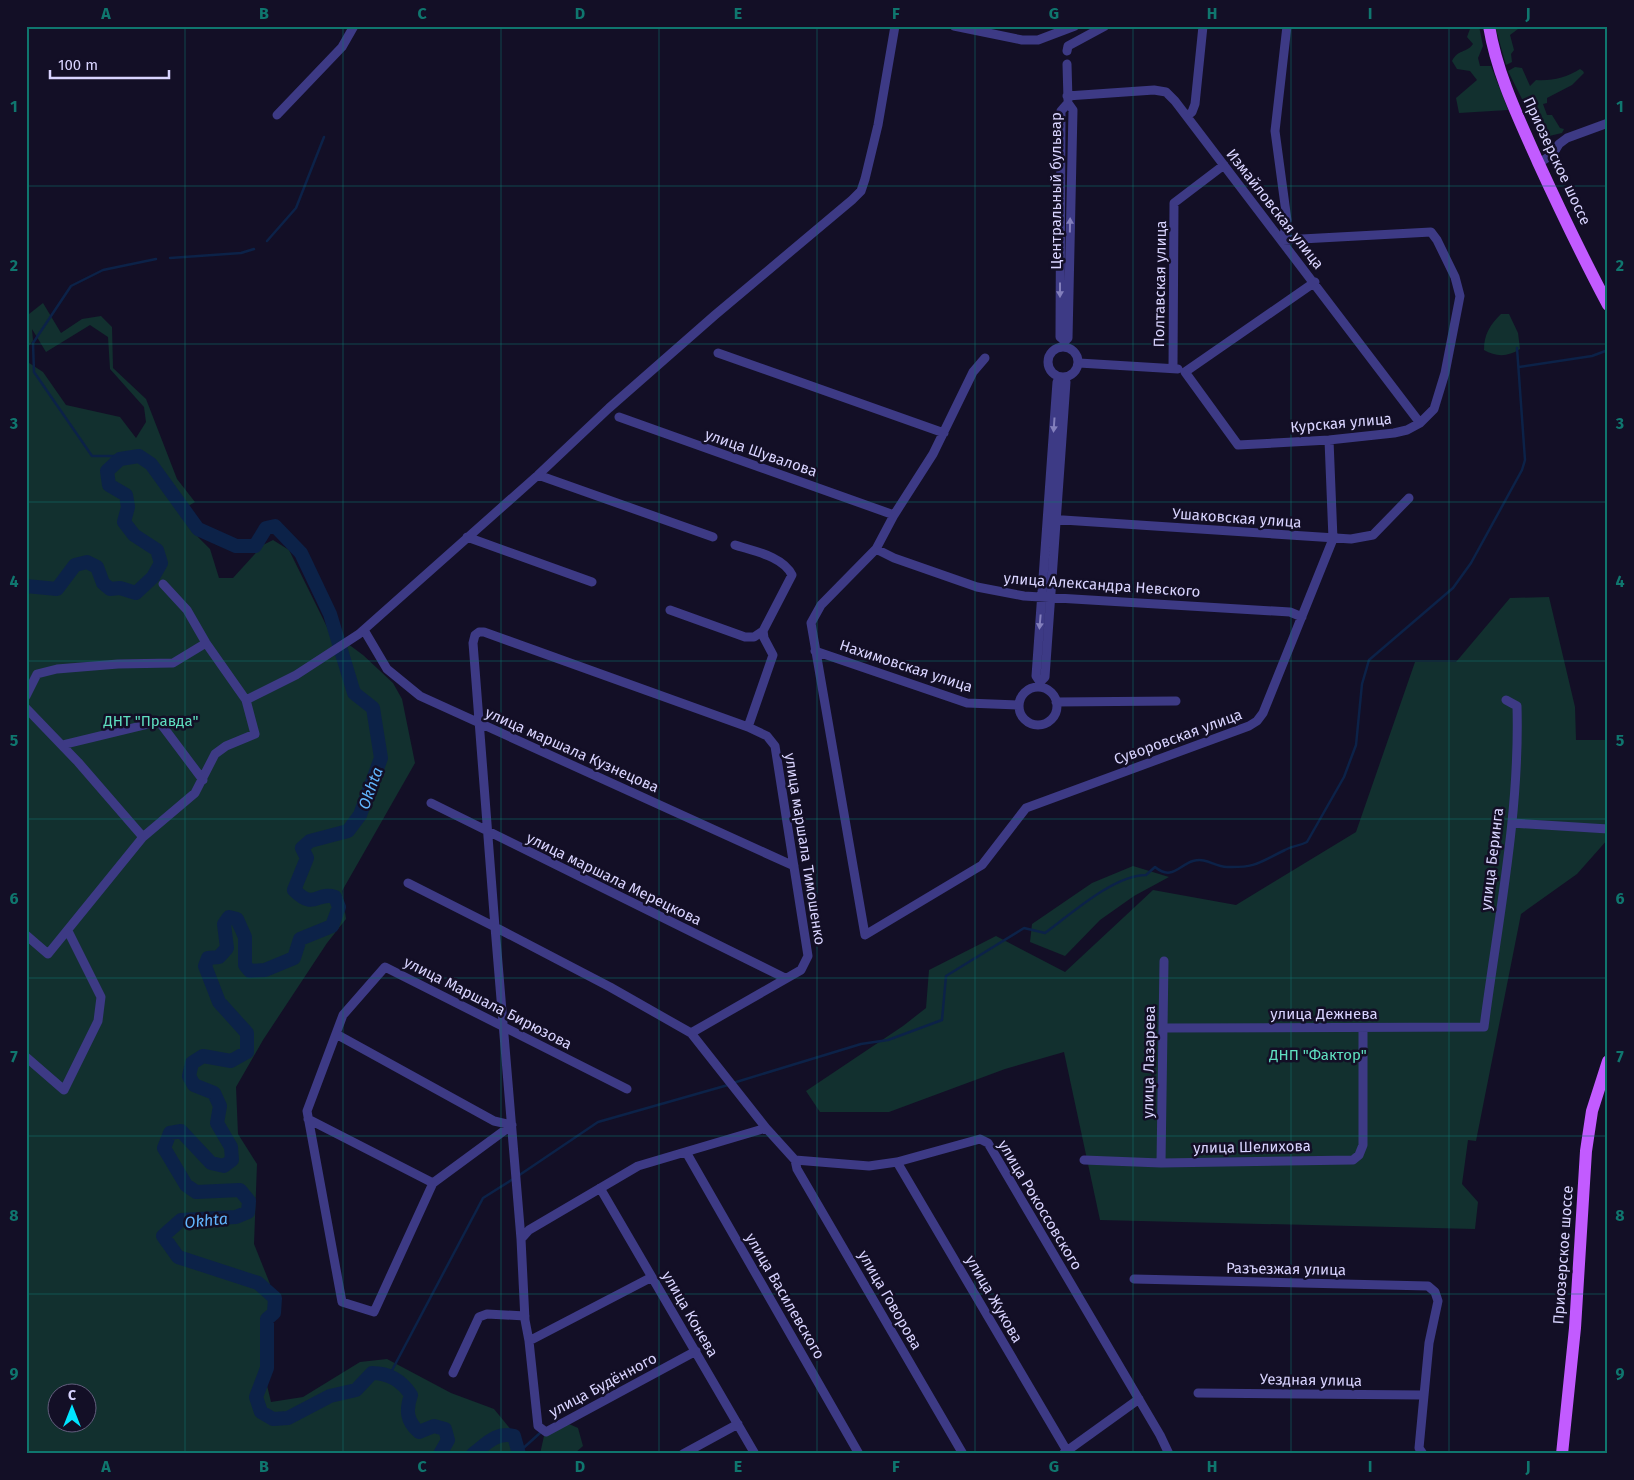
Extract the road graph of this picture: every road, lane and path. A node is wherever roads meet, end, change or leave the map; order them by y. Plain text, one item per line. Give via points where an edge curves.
1 (354, 26) edge
2 (894, 26) edge
3 (954, 26) edge
4 (1076, 26) edge
5 (1105, 26) edge
6 (1203, 26) edge
7 (1286, 26) edge
8 (1488, 26) edge
9 (1067, 51) dead end
10 (1067, 64) dead end
11 (1068, 99) junction
12 (277, 115) dead end
13 (1187, 116) junction
14 (1608, 123) edge
15 (1539, 163) junction
16 (1224, 165) junction
17 (1283, 240) junction
18 (1315, 282) junction
19 (1608, 305) edge
20 (1064, 344) junction
21 (718, 353) dead end
22 (985, 358) dead end
23 (1079, 363) junction
24 (1172, 368) junction
25 (1185, 372) junction
26 (1062, 379) junction
27 (619, 417) dead end
28 (1420, 423) junction
29 (944, 433) junction
30 (1329, 440) junction
31 (538, 475) junction
32 (1409, 498) dead end
33 (894, 515) junction
34 (1052, 519) junction
35 (467, 537) junction
36 (714, 537) dead end
37 (1333, 539) junction
38 (734, 545) dead end
39 (876, 549) junction
40 (592, 582) dead end
41 (163, 584) dead end
42 (1046, 596) junction
43 (670, 610) dead end
44 (1302, 617) junction
45 (763, 631) junction
46 (361, 632) junction
47 (745, 637) junction
48 (206, 643) junction
49 (770, 646) junction
50 (815, 651) junction
51 (1040, 685) junction
52 (26, 696) edge
53 (246, 700) junction
54 (1506, 700) dead end
55 (1176, 701) dead end
56 (1056, 702) junction
57 (1018, 705) junction
58 (26, 708) edge
59 (480, 723) junction
60 (748, 727) junction
61 (62, 745) junction
62 (203, 780) junction
63 (431, 803) dead end
64 (1512, 823) junction
65 (1608, 829) edge
66 (488, 832) junction
67 (143, 837) junction
68 (794, 866) junction
69 (408, 883) dead end
70 (495, 927) junction
71 (68, 932) junction
72 (26, 935) edge
73 (1164, 961) dead end
74 (785, 978) junction
75 (1484, 1026) joint
76 (504, 1027) junction
77 (1164, 1028) junction
78 (1363, 1029) junction
79 (691, 1033) junction
80 (336, 1034) junction
81 (26, 1057) edge
82 (1608, 1061) edge
83 (627, 1089) dead end
84 (308, 1119) junction
85 (512, 1125) junction
86 (766, 1128) junction
87 (686, 1152) junction
88 (795, 1160) junction
89 (1084, 1160) dead end
90 (897, 1162) junction
91 (1161, 1163) junction
92 (434, 1184) junction
93 (600, 1188) junction
94 (521, 1239) junction
95 (652, 1277) junction
96 (1134, 1279) dead end
97 (525, 1316) junction
98 (529, 1341) junction
99 (696, 1351) junction
100 (453, 1373) dead end
101 (1198, 1393) dead end
102 (1423, 1395) junction
103 (1139, 1399) junction
104 (738, 1424) junction
105 (1065, 1452) edge
106 (683, 1454) edge
107 (755, 1454) edge
108 (859, 1454) edge
109 (963, 1454) edge
110 (1169, 1454) edge
111 (1423, 1454) edge
112 (1562, 1454) edge

1 - 12 street via 342,47
2 - 31 street via 878,125 861,191 617,401
3 - 4 street via 1022,40 1038,40
5 - 9 street via 1068,46
6 - 13 street via 1195,104
7 - 17 street via 1276,131 1286,220
8 - 15 main road, Приозерское шоссе via 1500,74
10 - 11 street, Центральный бульвар
11 - 13 street, Измайловская улица via 1154,90 1166,92
11 - 20 street, Центральный бульвар via 1061,111 1060,337
13 - 16 street, Измайловская улица
14 - 15 street via 1567,138 1553,154
15 - 19 main road, Приозерское шоссе
16 - 17 street, Измайловская улица
16 - 24 street, Полтавская улица via 1174,204
17 - 18 street, Измайловская улица
17 - 28 street, Курская улица via 1421,231 1431,232 1437,240 1455,277 1460,296 1445,374 1434,409
18 - 25 street
18 - 28 street, Измайловская улица
20 - 23 street via 1075,352
20 - 26 street via 1052,352 1048,365
21 - 29 street
22 - 29 street via 973,372
23 - 24 street
23 - 26 street via 1074,374
24 - 25 street
25 - 30 street, Курская улица via 1238,444
26 - 34 street via 1057,382
27 - 33 street, улица Шувалова
28 - 30 street, Курская улица via 1394,433
29 - 33 street
30 - 37 street, Суворовская улица
31 - 35 street
31 - 36 street
32 - 37 street, Ушаковская улица via 1373,535
33 - 39 street
34 - 37 street, Ушаковская улица
34 - 42 street
35 - 40 street
35 - 46 street
37 - 44 street, Суворовская улица
38 - 45 street via 781,562 792,574
39 - 42 street, улица Александра Невского via 977,587 1024,596
39 - 50 street via 821,605 811,623
41 - 48 street via 187,610
42 - 44 street, улица Александра Невского via 1290,612
42 - 51 street via 1045,677
43 - 47 street
44 - 50 street, Суворовская улица via 1257,721 1026,808 982,865 865,935
45 - 47 street via 754,637
45 - 49 street
46 - 53 street via 296,675
46 - 59 street, улица маршала Кузнецова via 388,669 420,696
47 - 49 street
48 - 52 street via 173,663 118,664 37,674
48 - 53 street
49 - 60 street via 773,655
50 - 57 street, Нахимовская улица via 968,703
51 - 56 street
51 - 57 street via 1025,692
53 - 62 street via 255,734 215,754
54 - 64 street, улица Беринга via 1517,706 1518,751
55 - 56 street
56 - 57 street via 1052,719 1036,726 1020,715
58 - 61 street
59 - 60 street, улица маршала Тимошенко via 473,643 474,636 484,632
59 - 66 street, улица маршала Тимошенко
59 - 68 street, улица маршала Кузнецова
60 - 68 street, улица маршала Тимошенко via 767,736 775,746
61 - 62 street via 153,723 161,724
61 - 67 street
62 - 67 street via 195,793
63 - 66 street, улица маршала Мерецкова
64 - 65 street
64 - 75 street, улица Беринга
66 - 70 street, улица маршала Тимошенко
66 - 74 street, улица маршала Мерецкова
67 - 71 street
68 - 74 street, улица маршала Тимошенко via 808,956 801,970
69 - 70 street
70 - 76 street, улица маршала Тимошенко
70 - 79 street
71 - 72 street via 48,954
71 - 81 street via 101,997 98,1021 64,1090
73 - 77 street, улица Лазарева
74 - 79 street, улица маршала Тимошенко
75 - 78 street, улица Дежнева
76 - 80 street, улица Маршала Бирюзова via 385,967 343,1015
76 - 83 street, улица Маршала Бирюзова
76 - 85 street, улица маршала Тимошенко
77 - 78 street, улица Дежнева
77 - 91 street, улица Лазарева
78 - 91 street, улица Шелихова via 1363,1145 1353,1160
79 - 86 street
80 - 84 street, улица Маршала Бирюзова via 307,1111
80 - 85 street via 494,1121
82 - 112 main road, Приозерское шоссе via 1592,1111 1586,1151
84 - 92 street
84 - 92 street via 342,1302 374,1312
85 - 92 street
85 - 94 street, улица маршала Тимошенко
86 - 87 street
86 - 88 street
87 - 93 street via 638,1166
87 - 108 street, улица Василевского
88 - 90 street, улица Рокоссовского via 869,1166
88 - 109 street, улица Говорова via 797,1169
89 - 91 street, улица Шелихова
90 - 103 street, улица Рокоссовского via 972,1139 988,1143
90 - 105 street, улица Жукова
93 - 94 street via 529,1230
93 - 95 street, улица Конева
94 - 97 street
95 - 98 street
95 - 99 street, улица Конева
96 - 102 street, Разъезжая улица via 1428,1286 1438,1300
97 - 98 street
97 - 100 street via 487,1314 479,1317
98 - 99 street, улица Будённого via 536,1422 546,1432
99 - 104 street, улица Конева
101 - 102 street, Уездная улица
102 - 111 street via 1419,1448
103 - 105 street
103 - 110 street, улица Рокоссовского
104 - 106 street
104 - 107 street, улица Конева

